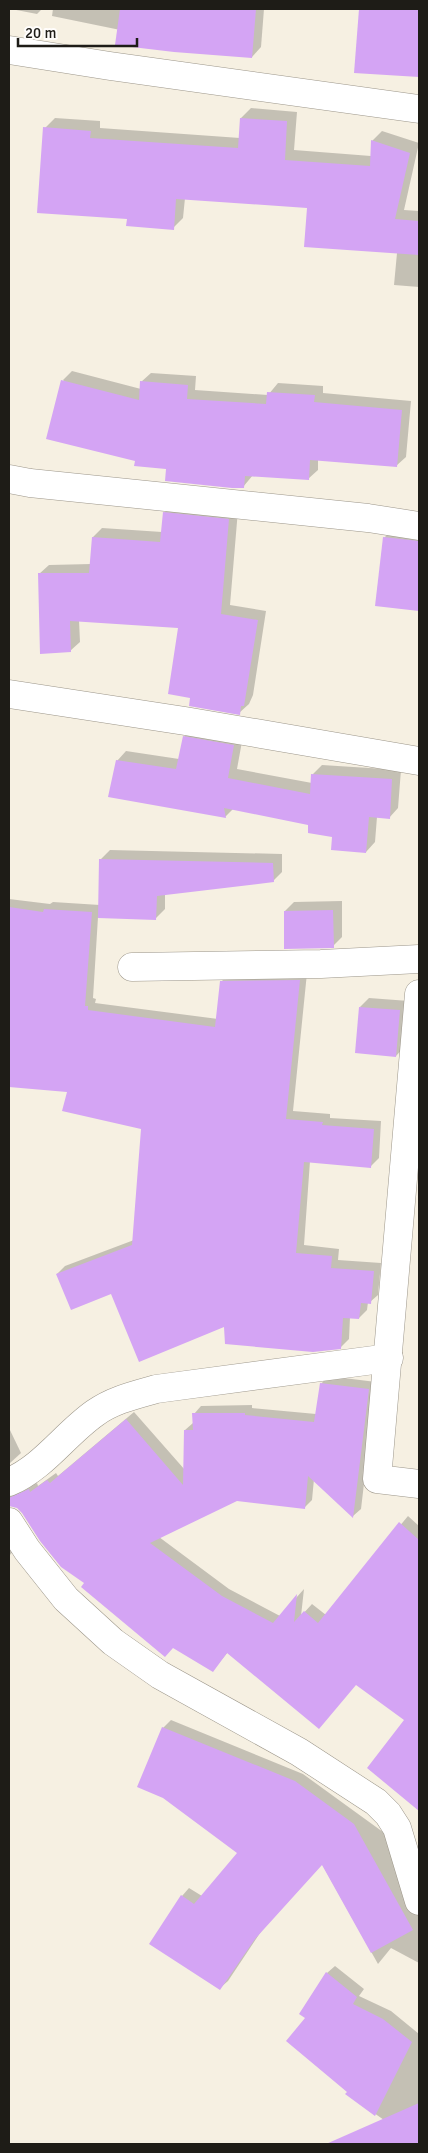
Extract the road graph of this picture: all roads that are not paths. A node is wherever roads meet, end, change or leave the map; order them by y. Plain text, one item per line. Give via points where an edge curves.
1 (9, 50) edge
2 (419, 109) edge
3 (9, 479) edge
4 (419, 526) edge
5 (9, 694) edge
6 (419, 762) edge
7 (419, 959) edge
8 (132, 967) dead end
9 (419, 994) edge
10 (389, 1358) junction
11 (9, 1482) edge
12 (419, 1484) edge
13 (9, 1522) edge
14 (419, 1901) edge

1 - 2 street
3 - 4 street via 30,484
5 - 6 street
7 - 8 street
9 - 10 street
10 - 11 street via 156,1389 121,1399 96,1412 42,1462
10 - 12 street via 377,1479
13 - 14 street via 66,1599 113,1642 160,1675 298,1752 376,1802 397,1828

